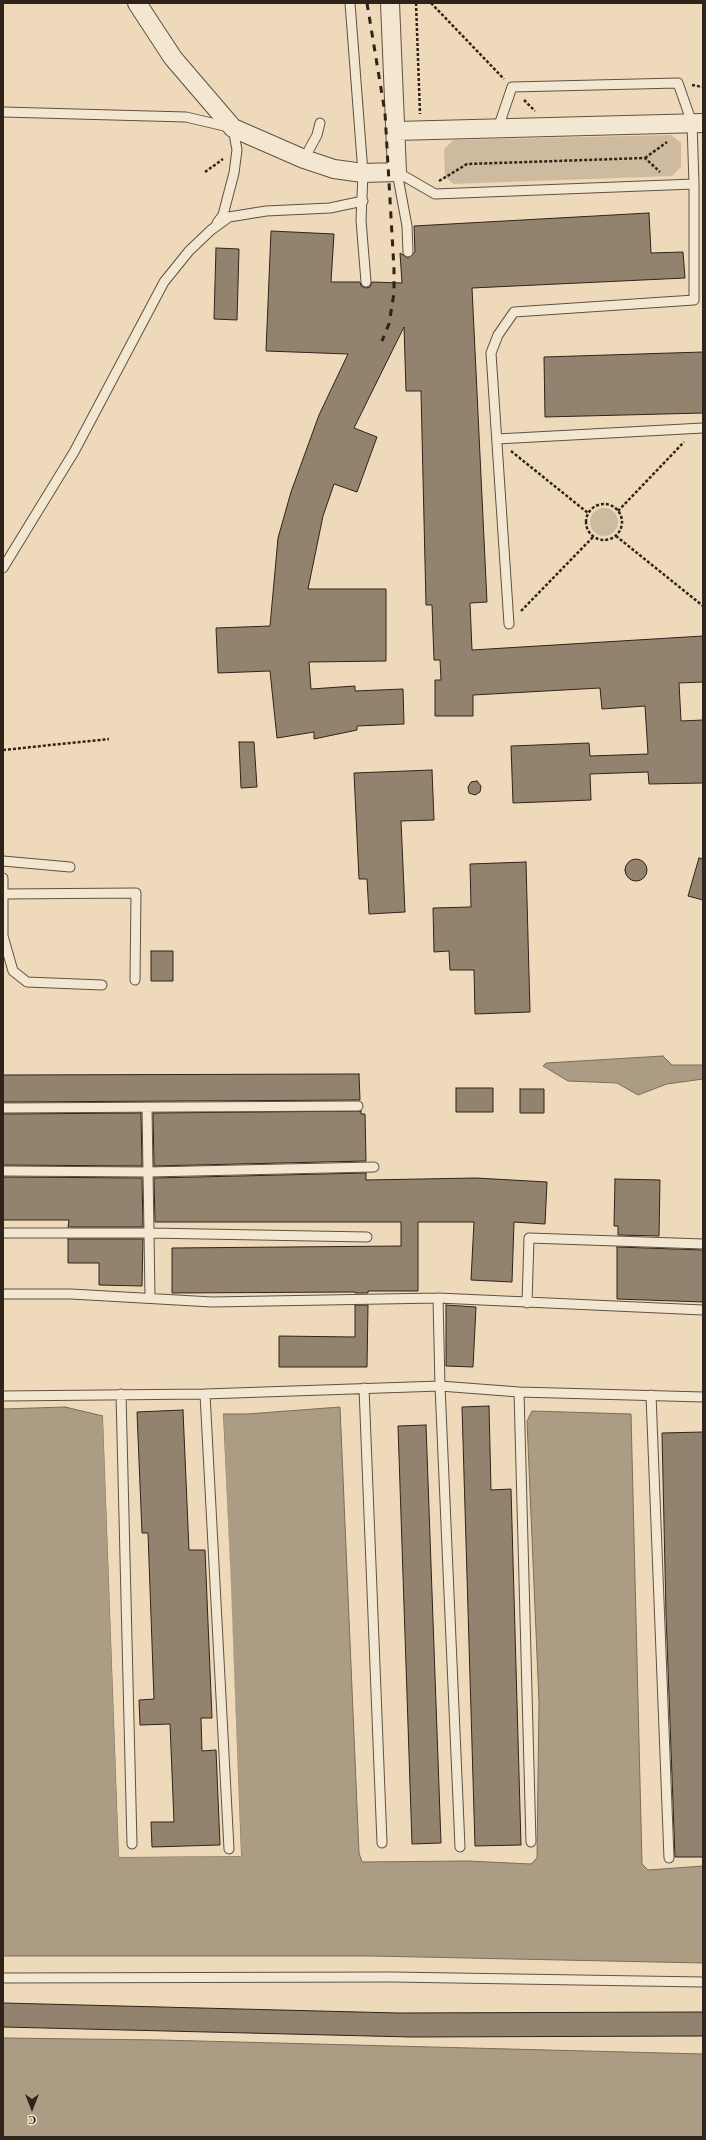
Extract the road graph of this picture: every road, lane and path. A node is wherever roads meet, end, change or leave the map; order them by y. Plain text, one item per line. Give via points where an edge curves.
1 (137, 3) edge
2 (350, 3) edge
3 (390, 3) edge
4 (416, 3) edge
5 (431, 3) edge
6 (512, 86) junction
7 (3, 112) edge
8 (320, 123) dead end
9 (698, 123) edge
10 (550, 127) junction
11 (233, 128) junction
12 (498, 128) junction
13 (420, 130) junction
14 (396, 131) junction
15 (237, 150) junction
16 (304, 159) junction
17 (205, 172) dead end
18 (397, 172) junction
19 (362, 173) junction
20 (694, 184) junction
21 (674, 185) junction
22 (426, 189) junction
23 (362, 201) junction
24 (211, 230) junction
25 (408, 252) dead end
26 (366, 282) dead end
27 (700, 429) edge
28 (497, 439) junction
29 (618, 511) junction
30 (588, 513) junction
31 (616, 536) junction
32 (593, 537) junction
33 (3, 568) edge
34 (703, 606) edge
35 (509, 624) joint
36 (109, 738) dead end
37 (3, 750) edge
38 (3, 861) edge
39 (70, 867) dead end
40 (3, 878) edge
41 (3, 894) edge
42 (135, 980) dead end
43 (102, 985) dead end
44 (358, 1106) dead end
45 (3, 1108) edge
46 (147, 1108) junction
47 (374, 1167) dead end
48 (3, 1171) edge
49 (148, 1172) junction
50 (3, 1233) edge
51 (149, 1233) junction
52 (367, 1237) dead end
53 (703, 1244) edge
54 (3, 1294) edge
55 (150, 1297) junction
56 (438, 1298) junction
57 (527, 1303) junction
58 (703, 1310) edge
59 (440, 1386) junction
60 (364, 1388) junction
61 (519, 1392) junction
62 (121, 1394) junction
63 (205, 1394) junction
64 (651, 1395) junction
65 (3, 1396) edge
66 (703, 1397) edge
67 (531, 1842) dead end
68 (382, 1843) dead end
69 (132, 1844) dead end
70 (460, 1847) dead end
71 (229, 1849) dead end
72 (669, 1858) dead end
73 (3, 1978) edge
74 (703, 1982) edge

1 - 11 street via 173,58
2 - 19 lane
3 - 14 street
4 - 13 path
5 - 6 path
6 - 9 lane via 678,83
6 - 10 path
6 - 12 lane
7 - 11 lane via 186,117
8 - 16 lane via 317,135
9 - 10 street
9 - 20 lane
10 - 12 street
11 - 15 lane
11 - 16 street
12 - 13 street
13 - 14 street
14 - 18 street
15 - 17 path
15 - 24 lane via 229,198 223,215
16 - 19 street via 334,169
18 - 19 street
18 - 22 lane
18 - 25 lane via 407,226
19 - 23 lane
20 - 21 lane
20 - 28 lane via 694,300 514,312 498,335 491,353
21 - 22 lane via 435,194
21 - 22 path via 645,158 467,164
23 - 24 lane via 330,208 243,214 229,217
23 - 26 lane
24 - 33 lane via 164,282 74,452
27 - 28 lane
27 - 29 path
28 - 30 path
28 - 35 lane
29 - 30 path via 608,504 596,505
29 - 31 path via 622,519 621,528
30 - 32 path via 586,526
31 - 32 path via 604,540
31 - 34 path
32 - 35 path
36 - 37 path
38 - 39 lane
40 - 41 lane
41 - 42 lane via 136,893
41 - 43 lane via 4,936 13,971 27,982
44 - 46 lane
45 - 46 lane
46 - 49 lane
47 - 49 lane
48 - 49 lane
49 - 51 lane
50 - 51 lane
51 - 52 lane
51 - 55 lane
53 - 57 lane via 529,1238
54 - 55 lane
55 - 56 lane via 212,1302
56 - 57 lane
56 - 59 lane
57 - 58 lane
59 - 60 lane
59 - 61 lane
59 - 70 lane
60 - 63 lane
60 - 68 lane
61 - 64 lane
61 - 67 lane
62 - 63 lane
62 - 65 lane
62 - 69 lane
63 - 71 lane
64 - 66 lane
64 - 72 lane
73 - 74 lane via 392,1977

